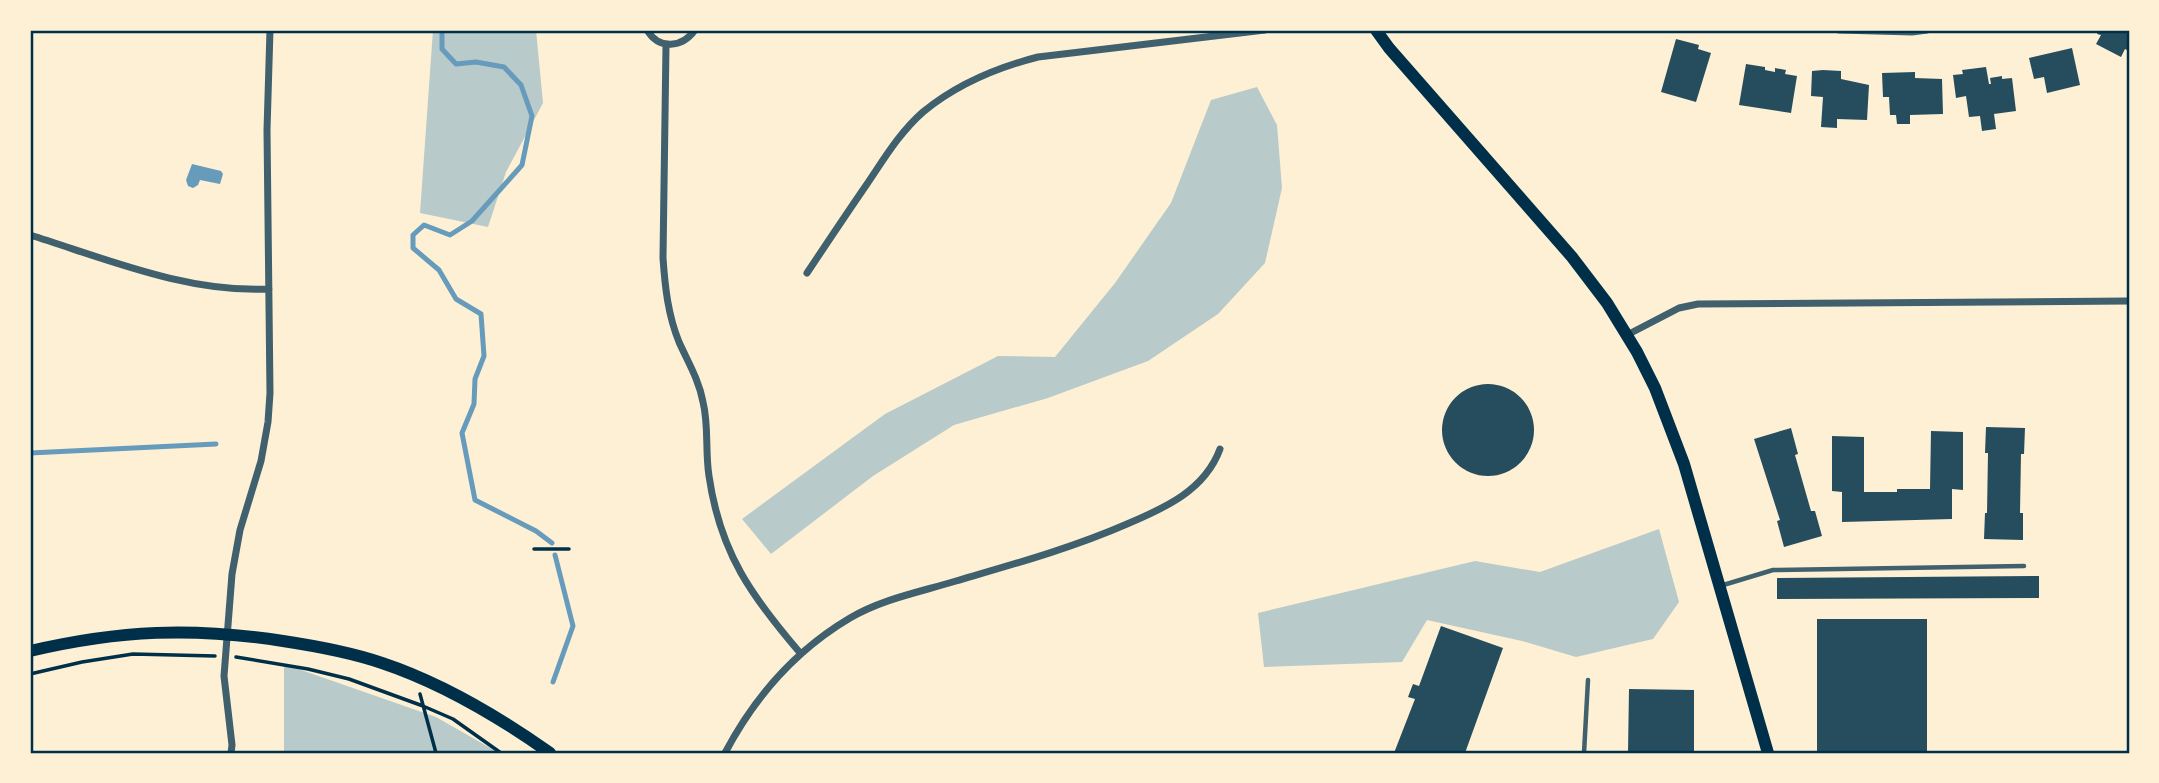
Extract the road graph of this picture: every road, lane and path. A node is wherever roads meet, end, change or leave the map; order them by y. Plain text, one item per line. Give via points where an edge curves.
1 (270, 30) edge
2 (647, 30) edge
3 (695, 30) edge
4 (1265, 30) edge
5 (1376, 30) edge
6 (1839, 30) edge
7 (1927, 30) edge
8 (666, 45) junction
9 (30, 235) edge
10 (807, 273) dead end
11 (269, 289) junction
12 (2129, 301) edge
13 (1627, 335) junction
14 (1220, 449) dead end
15 (534, 549) dead end
16 (569, 549) dead end
17 (2024, 566) dead end
18 (1719, 586) junction
19 (228, 633) junction
20 (30, 650) edge
21 (801, 654) junction
22 (226, 656) junction
23 (30, 674) edge
24 (416, 677) junction
25 (1588, 680) dead end
26 (423, 706) junction
27 (231, 753) edge
28 (436, 753) edge
29 (501, 753) edge
30 (550, 753) edge
31 (726, 753) edge
32 (1584, 753) edge
33 (1768, 753) edge

1 - 11 street
2 - 8 street
3 - 8 street via 683,42
4 - 10 street via 1038,57 976,77 930,107 899,137
5 - 13 main road via 1572,257
6 - 7 street
8 - 21 street via 663,258 670,314 703,400 708,475 727,546 763,610
9 - 11 street via 181,281 213,288
11 - 19 street via 268,422 240,530
12 - 13 street via 1698,304 1679,308
13 - 18 main road via 1671,425
14 - 21 street via 1204,478 1152,513 1049,554 883,602 852,617
15 - 16 path
17 - 18 lane via 1773,570
18 - 33 main road
19 - 20 main road via 131,634
19 - 22 street
19 - 24 main road via 322,647
21 - 31 street via 753,706
22 - 23 path via 133,654
22 - 26 path via 349,679
22 - 27 street
24 - 26 path
24 - 30 main road via 509,725
25 - 32 lane
26 - 28 path
26 - 29 path via 453,719

